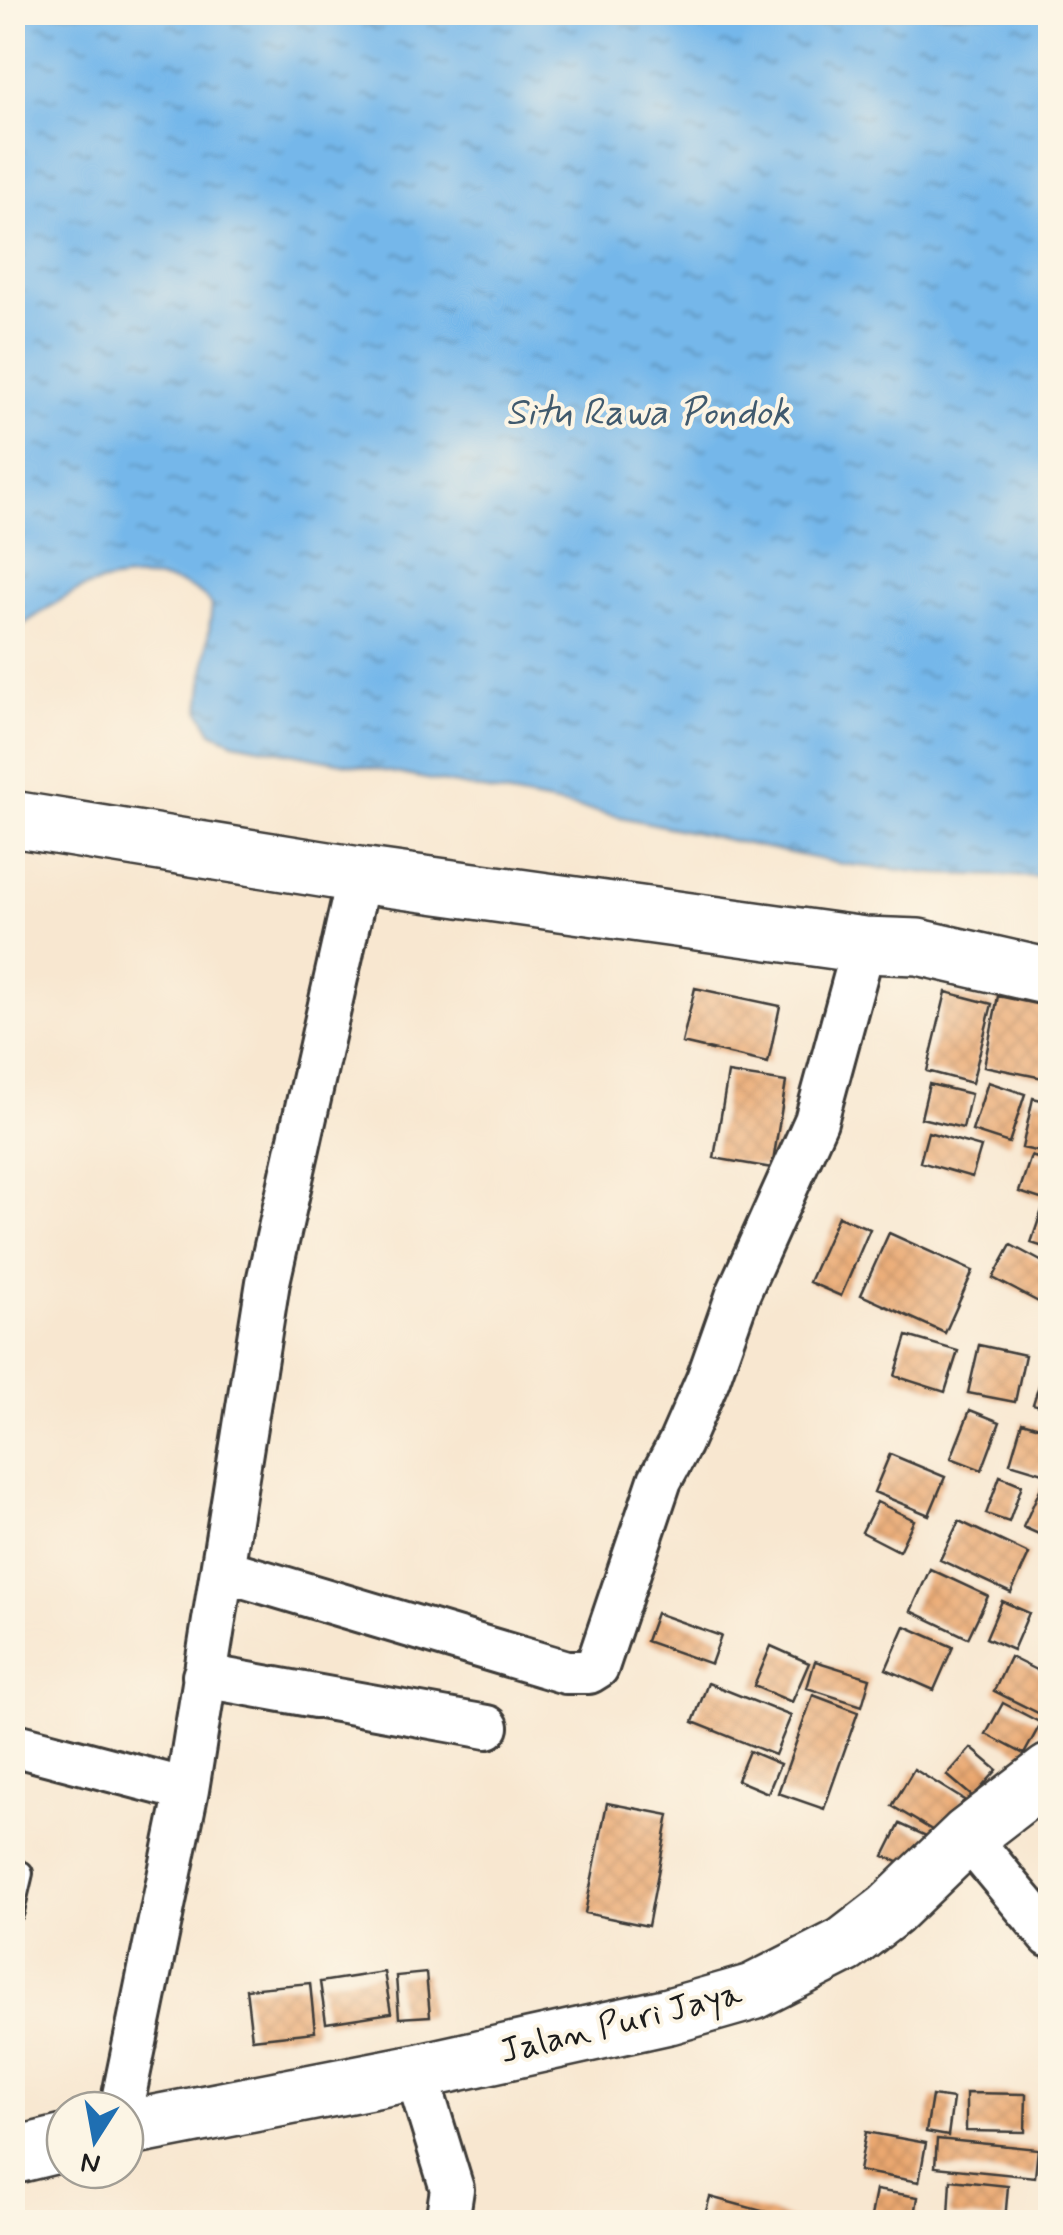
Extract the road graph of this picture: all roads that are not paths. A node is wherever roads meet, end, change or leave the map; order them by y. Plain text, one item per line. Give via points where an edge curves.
1 (12, 819) edge
2 (359, 874) junction
3 (889, 946) junction
4 (1050, 977) edge
5 (223, 1570) junction
6 (204, 1676) junction
7 (487, 1728) dead end
8 (12, 1744) edge
9 (1050, 1772) edge
10 (187, 1790) junction
11 (968, 1836) junction
12 (21, 1872) dead end
13 (12, 1911) edge
14 (1050, 1936) edge
15 (416, 2072) junction
16 (125, 2090) edge
17 (145, 2125) edge
18 (45, 2148) edge
19 (12, 2156) edge
20 (449, 2206) edge

1 - 2 street
2 - 3 street
2 - 5 street via 268,1282
3 - 4 street
3 - 5 street via 660,1480 597,1668 566,1672
5 - 6 street
6 - 7 street
6 - 10 street
8 - 10 street
9 - 11 street, Jalan Puri Jaya
10 - 16 street
11 - 14 street
11 - 15 street, Jalan Puri Jaya via 845,1945 753,1992
12 - 13 lane
15 - 17 street, Jalan Puri Jaya
15 - 20 street
18 - 19 street

